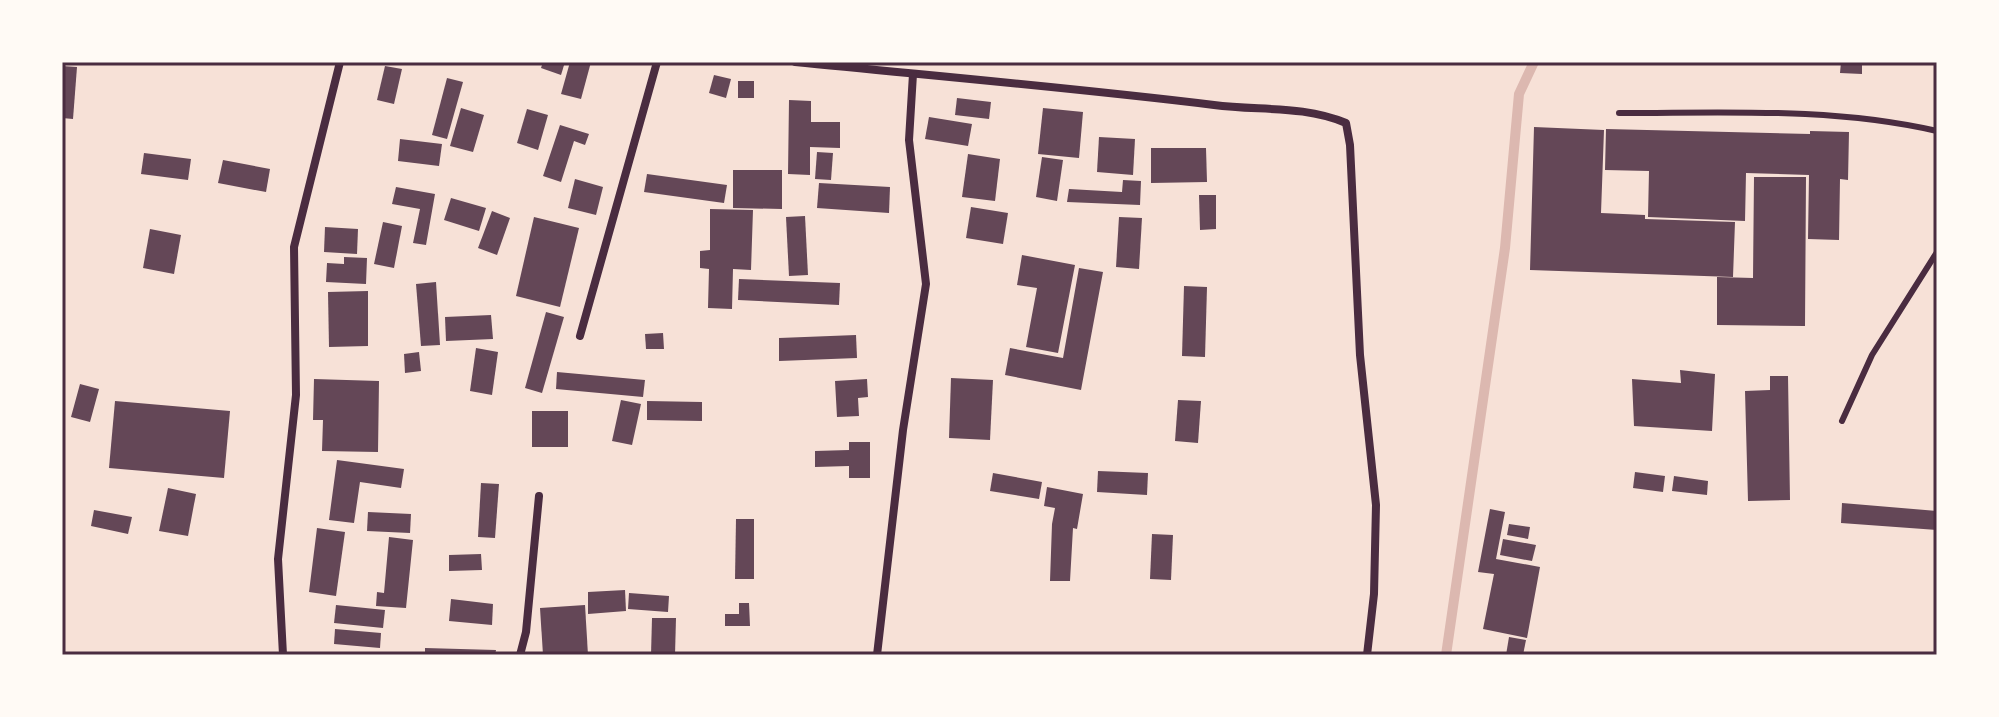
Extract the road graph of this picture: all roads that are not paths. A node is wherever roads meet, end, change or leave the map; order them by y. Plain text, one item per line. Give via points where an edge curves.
1 (340, 62) edge
2 (657, 62) edge
3 (795, 62) edge
4 (913, 74) junction
5 (1619, 113) dead end
6 (1937, 131) edge
7 (1937, 252) edge
8 (580, 336) dead end
9 (1842, 421) dead end
10 (539, 496) dead end
11 (283, 655) edge
12 (520, 655) edge
13 (877, 655) edge
14 (1367, 655) edge

1 - 11 street via 294,247 296,395 278,559
2 - 8 street
3 - 4 street
4 - 13 street via 909,140 926,284
4 - 14 street via 1320,112 1346,123 1360,355 1376,505
5 - 6 lane via 1827,113
7 - 9 lane via 1872,355
10 - 12 street

